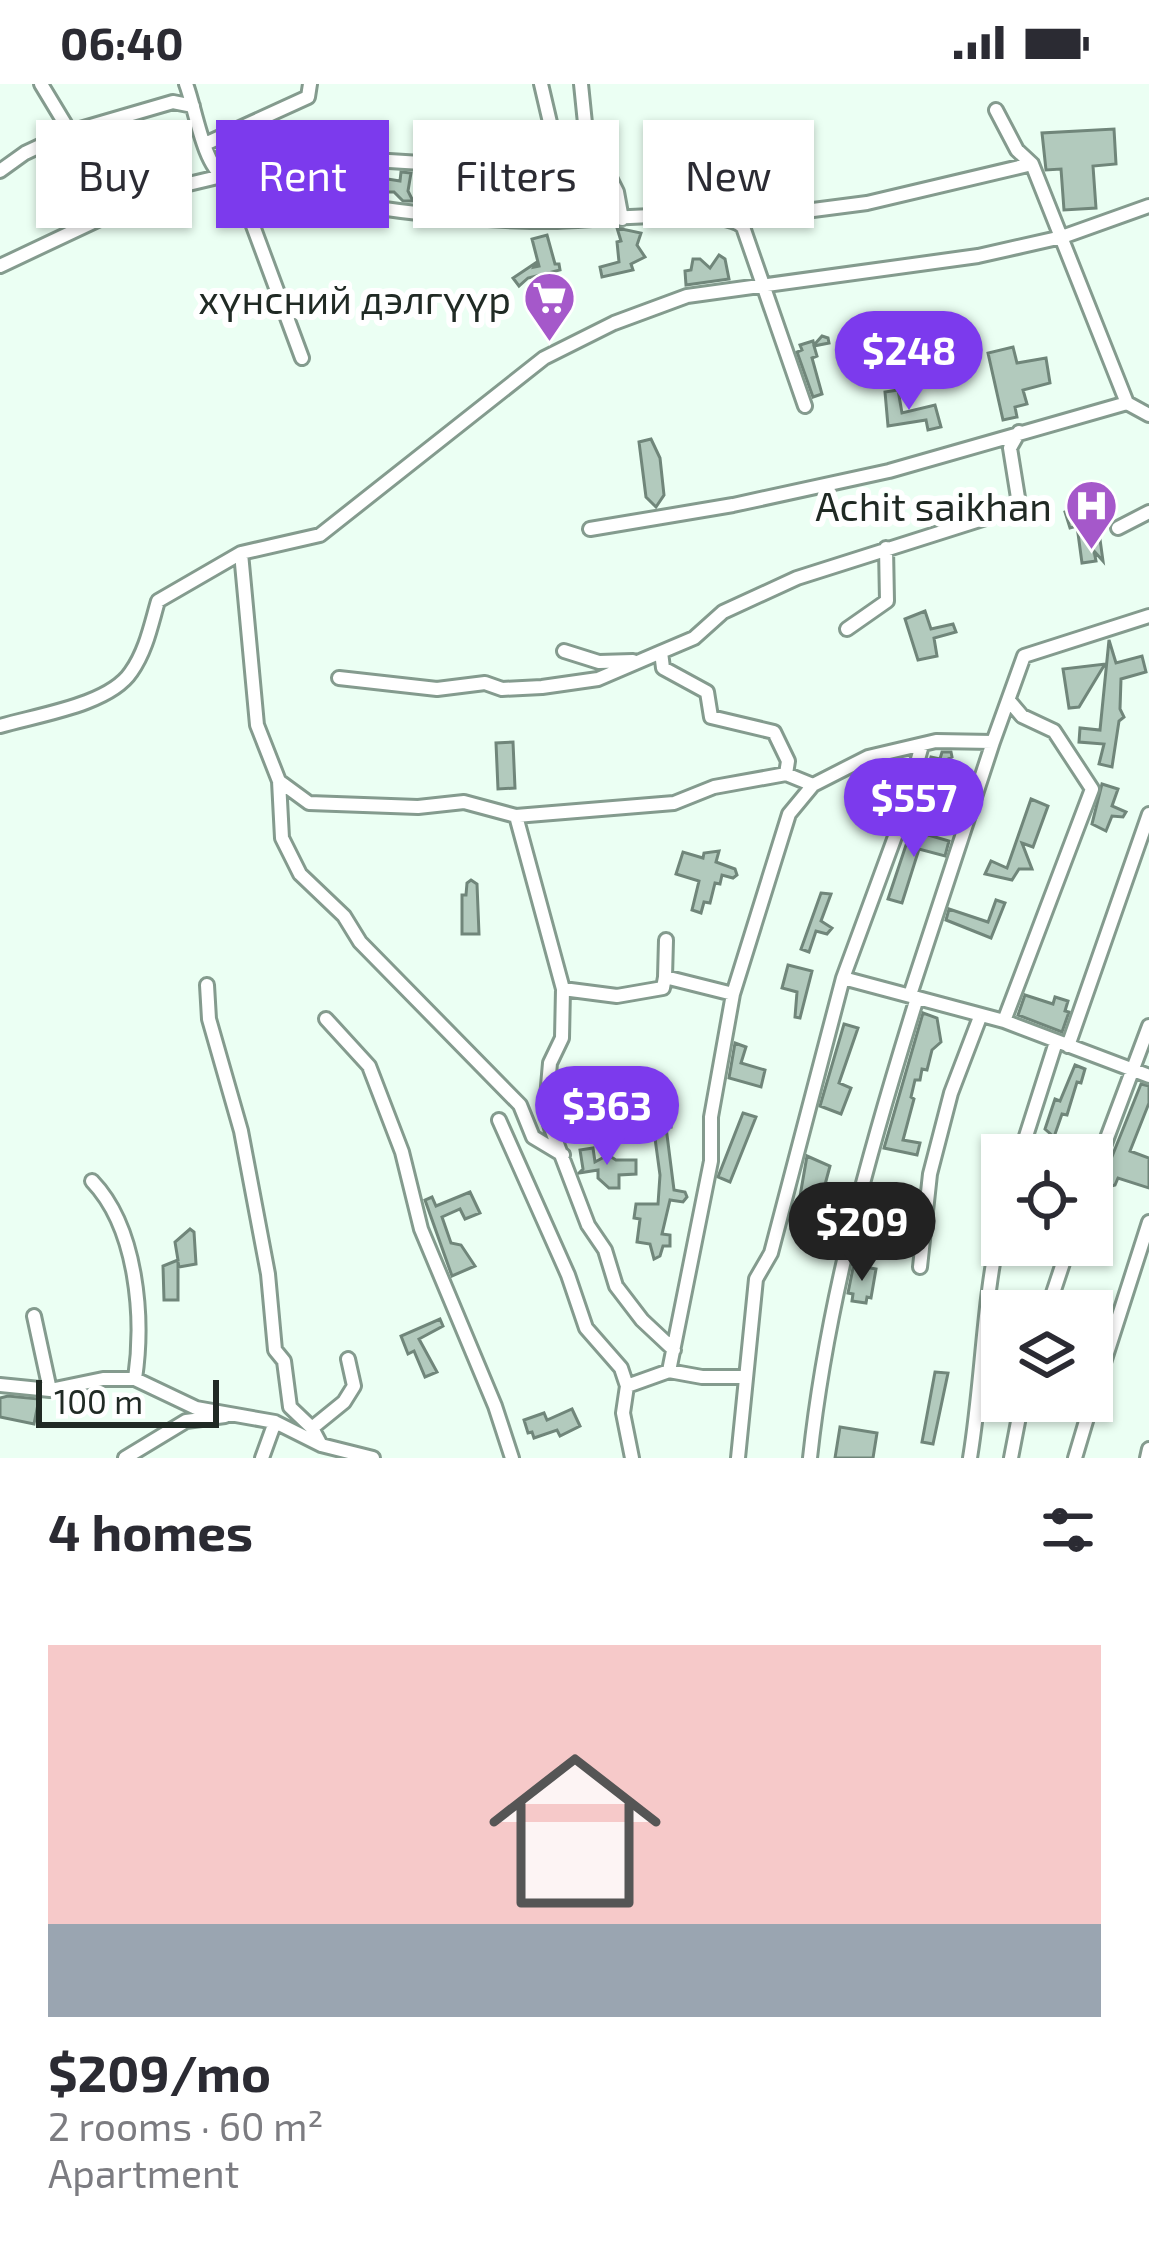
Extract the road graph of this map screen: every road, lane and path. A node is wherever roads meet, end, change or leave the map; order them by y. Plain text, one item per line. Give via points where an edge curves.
1 (40, 84) edge
2 (186, 84) edge
3 (310, 84) edge
4 (541, 84) edge
5 (580, 84) edge
6 (193, 106) junction
7 (996, 110) dead end
8 (62, 120) edge
9 (113, 120) edge
10 (549, 120) edge
11 (584, 120) edge
12 (205, 144) junction
13 (36, 148) edge
14 (216, 160) edge
15 (1032, 164) junction
16 (0, 171) edge
17 (216, 180) edge
18 (619, 203) edge
19 (1149, 206) edge
20 (814, 210) edge
21 (389, 211) edge
22 (643, 218) edge
23 (622, 219) junction
24 (249, 228) edge
25 (743, 228) edge
26 (1062, 237) junction
27 (0, 266) edge
28 (760, 285) junction
29 (302, 358) dead end
30 (1126, 403) junction
31 (805, 406) dead end
32 (1149, 415) edge
33 (1019, 431) junction
34 (1149, 512) edge
35 (1118, 528) dead end
36 (590, 529) dead end
37 (886, 548) junction
38 (241, 553) junction
39 (1149, 616) edge
40 (847, 628) dead end
41 (564, 651) dead end
42 (661, 652) junction
43 (640, 661) junction
44 (339, 678) dead end
45 (1011, 703) junction
46 (0, 725) edge
47 (994, 742) junction
48 (922, 745) junction
49 (787, 774) junction
50 (279, 781) junction
51 (813, 785) junction
52 (1149, 814) edge
53 (516, 816) junction
54 (666, 940) dead end
55 (665, 977) junction
56 (843, 978) junction
57 (207, 985) dead end
58 (563, 989) junction
59 (734, 994) junction
60 (914, 996) junction
61 (980, 1017) junction
62 (326, 1019) dead end
63 (1004, 1021) junction
64 (1149, 1026) edge
65 (1062, 1044) junction
66 (1133, 1070) junction
67 (1149, 1076) edge
68 (499, 1120) dead end
69 (1028, 1134) edge
70 (1109, 1134) edge
71 (563, 1155) junction
72 (92, 1181) dead end
73 (1149, 1222) edge
74 (993, 1266) edge
75 (920, 1267) dead end
76 (34, 1316) dead end
77 (1113, 1334) edge
78 (674, 1350) junction
79 (347, 1359) dead end
80 (669, 1371) junction
81 (744, 1377) junction
82 (135, 1379) junction
83 (0, 1385) edge
84 (627, 1386) junction
85 (50, 1390) junction
86 (232, 1414) junction
87 (275, 1422) junction
88 (1018, 1422) edge
89 (1086, 1422) edge
90 (312, 1428) junction
91 (321, 1445) junction
92 (1149, 1449) edge
93 (125, 1458) edge
94 (262, 1458) edge
95 (373, 1458) edge
96 (512, 1458) edge
97 (632, 1458) edge
98 (738, 1458) edge
99 (810, 1458) edge
100 (970, 1458) edge
101 (1010, 1458) edge
102 (1075, 1458) edge
103 (1147, 1458) edge

1 - 8 street
2 - 6 street
3 - 12 street via 308,97
4 - 10 street
5 - 11 street
6 - 9 street via 173,103
6 - 12 street
7 - 15 street
12 - 14 street
13 - 16 street
15 - 20 street
15 - 26 street
17 - 27 street via 159,191
18 - 23 street
19 - 26 street
21 - 23 street
22 - 23 street
24 - 29 street
25 - 28 street
26 - 28 street via 957,260
26 - 30 street
28 - 31 street
28 - 38 street via 687,296 556,351 320,535
30 - 32 street
30 - 33 street
33 - 36 street via 889,471
33 - 37 street via 1010,448 1019,504
34 - 35 street
37 - 40 street via 887,601
37 - 42 street via 723,612 694,638
38 - 46 street via 158,601 143,651 110,694
38 - 50 street via 257,725
39 - 45 street via 1024,656
41 - 43 street via 599,662
42 - 43 street
42 - 49 street via 663,668 707,692 711,717 774,732
43 - 44 street via 598,679 542,687
45 - 47 street
45 - 63 street via 1054,731 1092,790
47 - 48 street
47 - 60 street
48 - 51 street via 868,758
48 - 56 street
49 - 51 street
49 - 53 street via 674,803
50 - 53 street via 309,803 464,802
50 - 71 street via 282,838 300,874 520,1105 533,1138
51 - 59 street via 789,814
52 - 65 street
53 - 58 street
54 - 55 street
55 - 58 street via 663,988 616,996
55 - 59 street
56 - 60 street
56 - 81 street via 771,1253 756,1280
57 - 90 street via 265,1255 275,1350 290,1407
58 - 71 street via 546,1109
59 - 78 street
60 - 61 street
60 - 99 street via 848,1232
61 - 63 street
61 - 75 street via 930,1174
62 - 96 street via 369,1066 422,1229
63 - 65 street
64 - 66 street
65 - 66 street
65 - 69 street
66 - 67 street
66 - 70 street
68 - 84 street via 586,1328
71 - 78 street via 616,1286
72 - 82 street via 107,1196 132,1263
73 - 77 street
74 - 100 street
76 - 85 street
78 - 80 street
79 - 90 street via 354,1386
80 - 81 street
80 - 84 street
81 - 98 street
82 - 85 street
82 - 86 street via 196,1408
83 - 85 street
84 - 97 street
86 - 87 street
86 - 93 street via 186,1421
87 - 91 street
87 - 94 street
88 - 101 street
89 - 102 street
90 - 91 street
91 - 95 street
92 - 103 street

